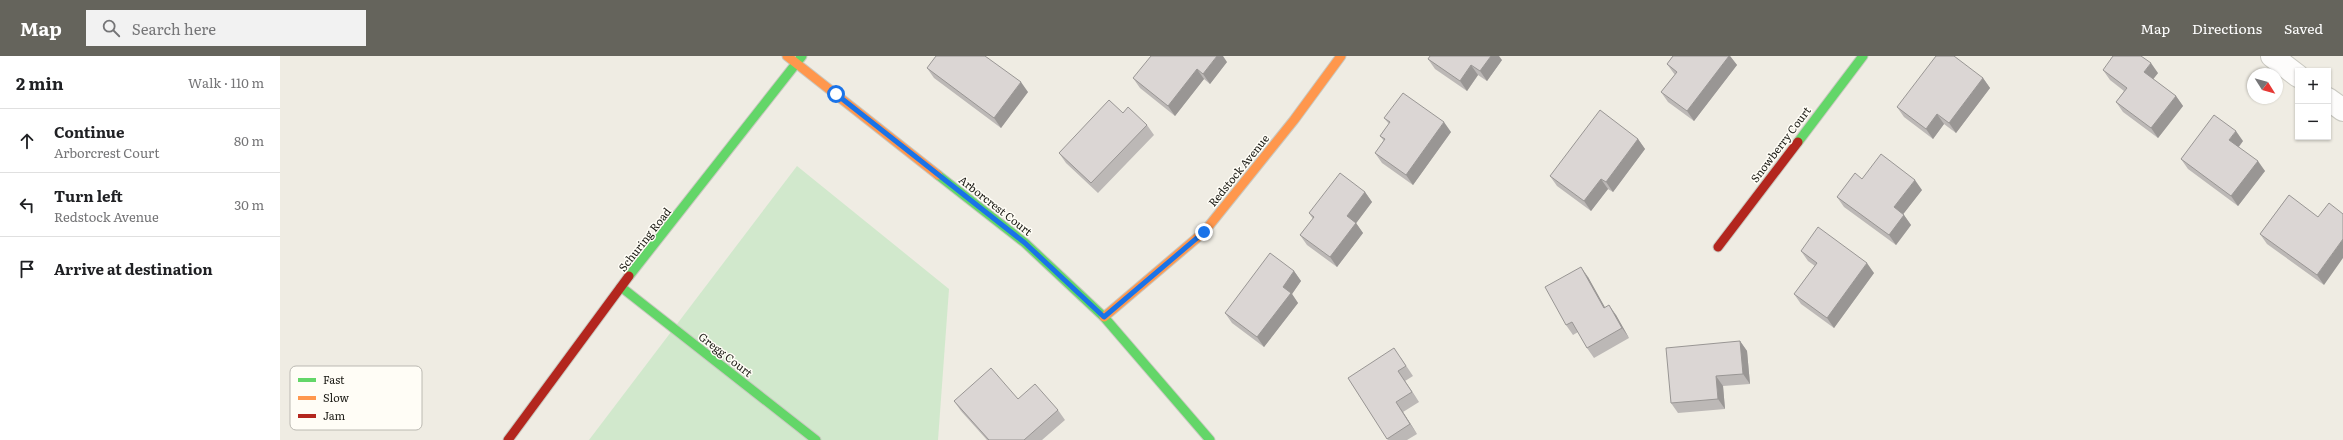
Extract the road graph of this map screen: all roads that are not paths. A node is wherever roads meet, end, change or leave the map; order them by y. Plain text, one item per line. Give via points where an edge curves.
1 (787, 56) edge
2 (1341, 56) edge
3 (1863, 56) edge
4 (2272, 56) edge
5 (800, 60) edge
6 (2295, 74) edge
7 (2331, 100) edge
8 (2343, 110) edge
9 (1718, 247) dead end
10 (621, 288) junction
11 (1104, 317) junction
12 (508, 440) edge
13 (816, 440) edge
14 (1210, 440) edge

1 - 5 street, Arborcrest Court
2 - 11 street, Redstock Avenue via 1294,120 1204,232
3 - 9 street, Snowberry Court
4 - 6 street
5 - 10 street, Schuring Road
5 - 11 street, Arborcrest Court via 1025,243
7 - 8 street
10 - 12 street, Schuring Road
10 - 13 street, Gregg Court
11 - 14 street, Arborcrest Court

